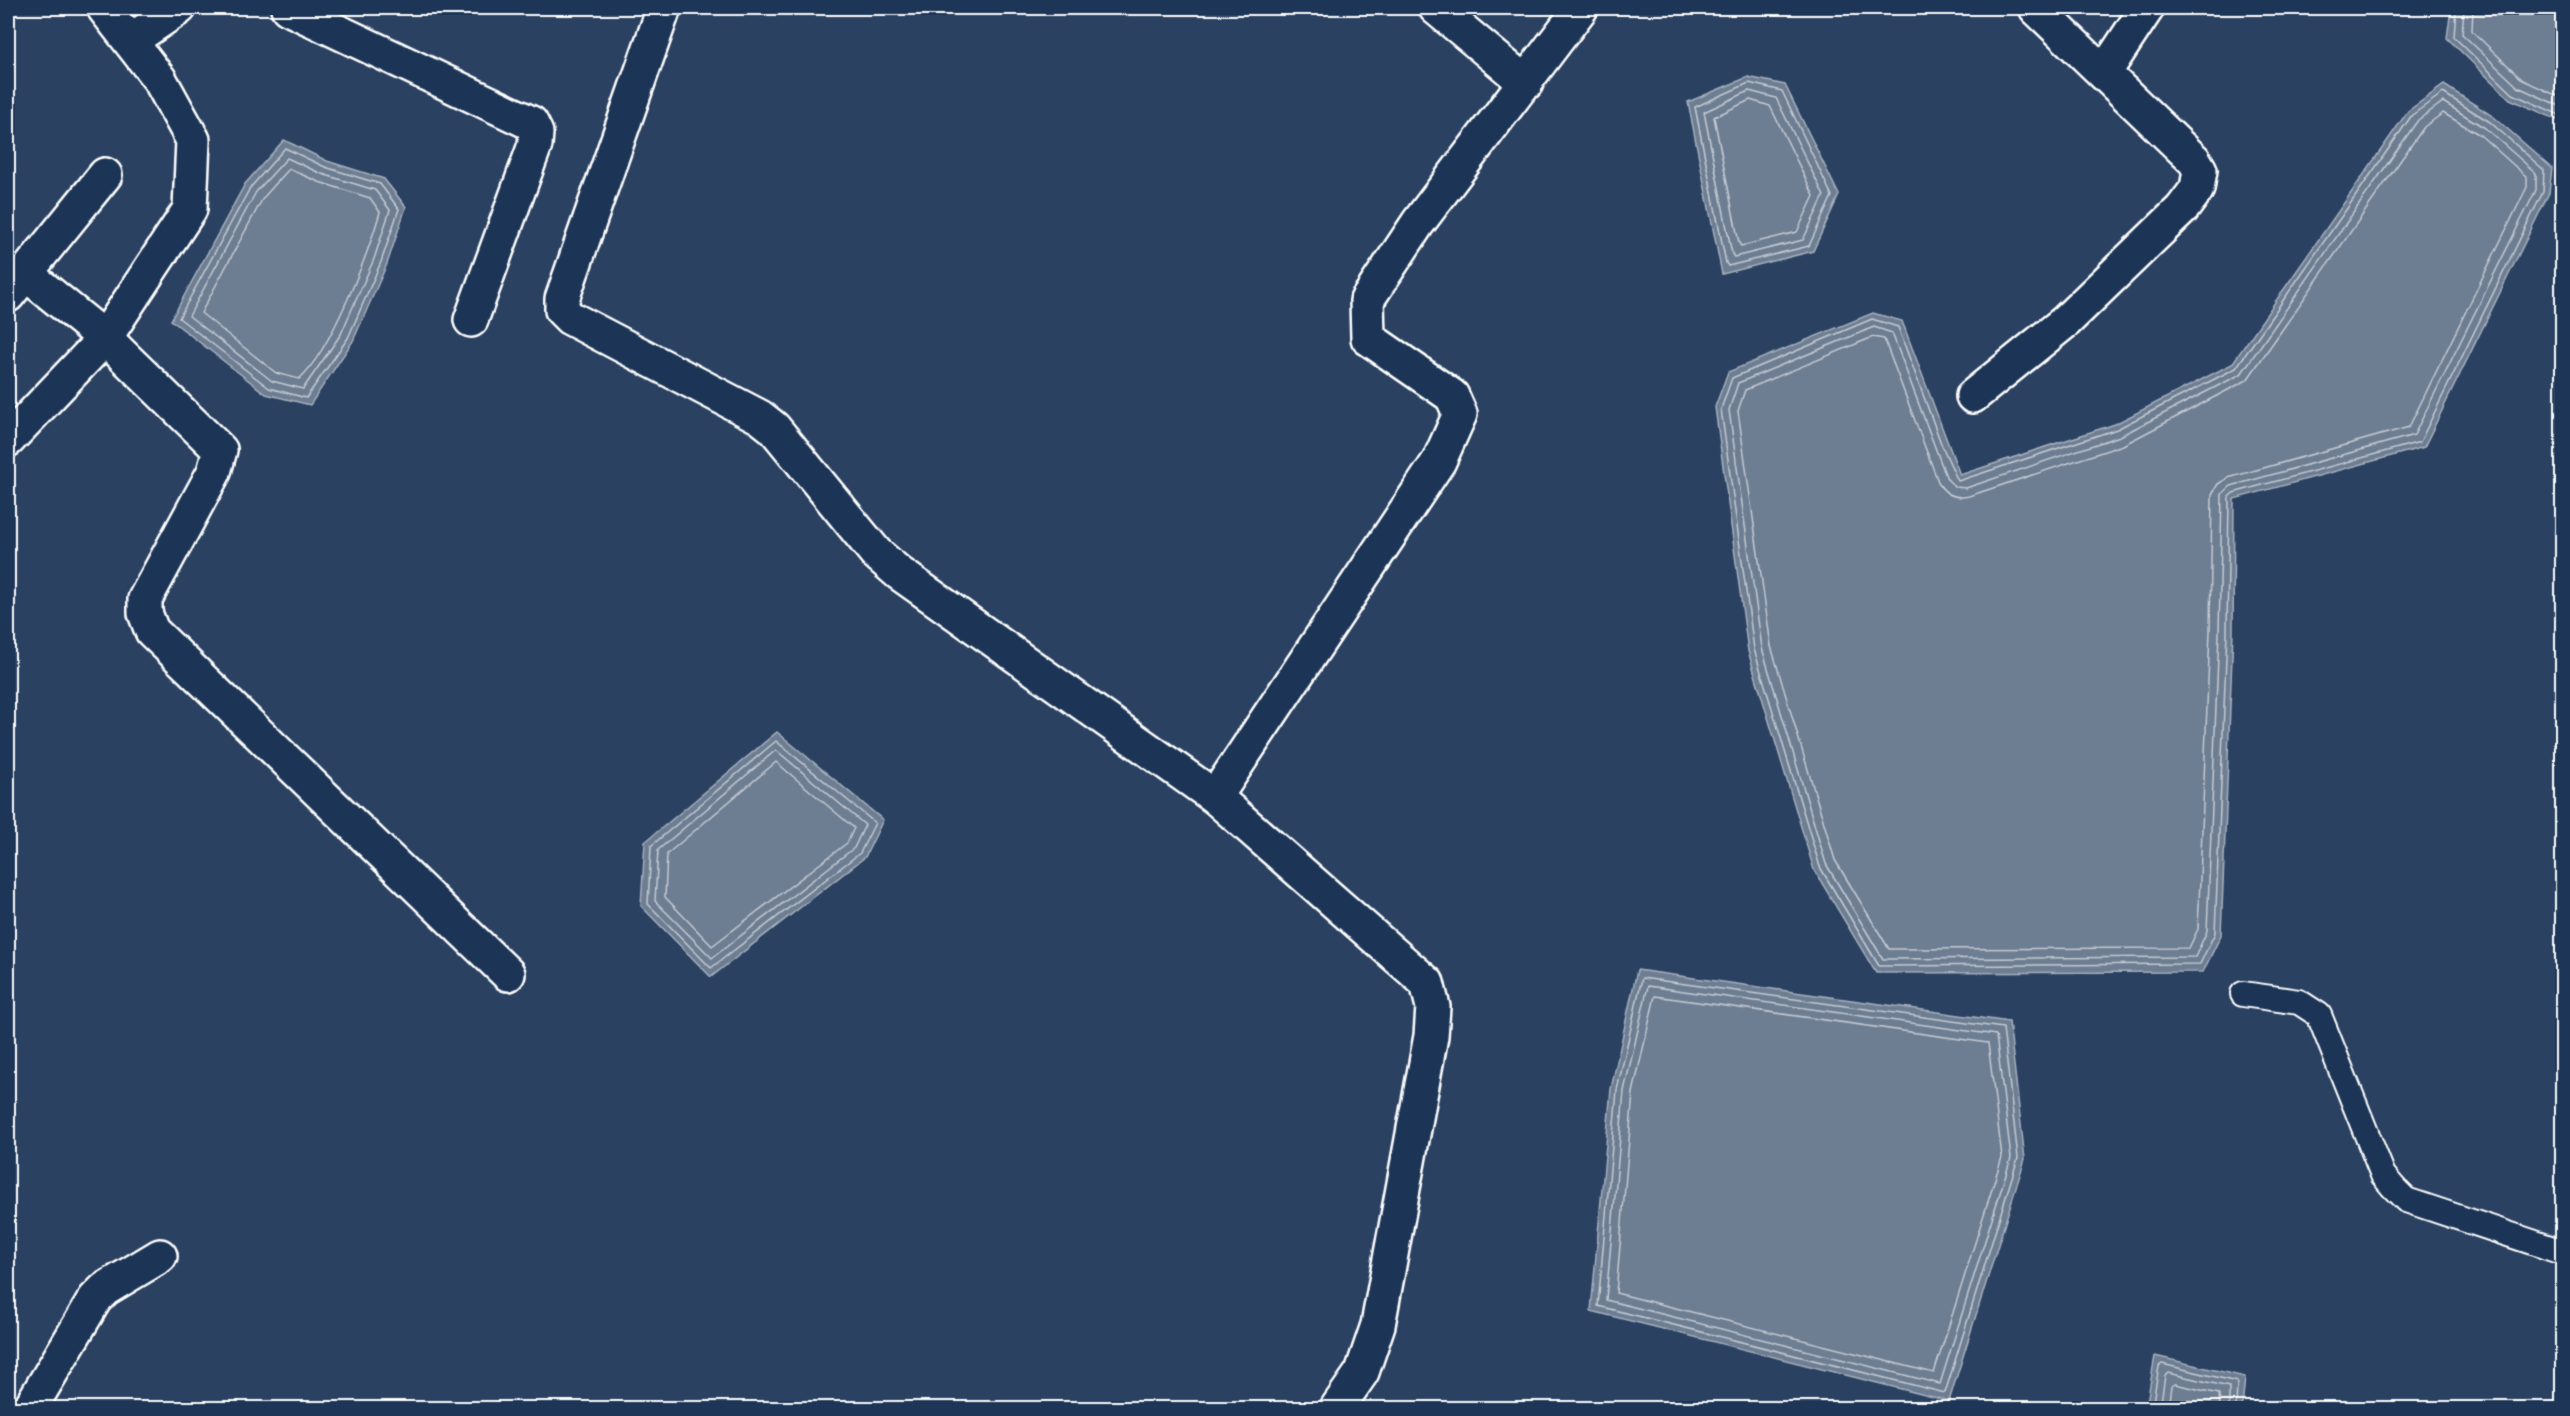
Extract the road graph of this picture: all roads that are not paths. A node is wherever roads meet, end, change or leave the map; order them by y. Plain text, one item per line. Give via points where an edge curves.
1 (104, 8) edge
2 (180, 8) edge
3 (288, 8) edge
4 (664, 8) edge
5 (1436, 8) edge
6 (1581, 8) edge
7 (2036, 8) edge
8 (2147, 8) edge
9 (130, 41) junction
10 (2104, 73) junction
11 (1526, 83) junction
12 (105, 175) dead end
13 (16, 284) edge
14 (471, 320) dead end
15 (105, 338) junction
16 (1973, 396) dead end
17 (8, 440) edge
18 (1215, 797) junction
19 (508, 974) dead end
20 (2243, 994) dead end
21 (2562, 1252) edge
22 (160, 1256) dead end
23 (30, 1408) edge
24 (1336, 1408) edge

1 - 9 street
2 - 9 street
3 - 14 street via 531,123 537,133
4 - 18 street via 562,299 562,310 570,318 760,417 774,428 876,554
5 - 11 street
6 - 11 street
7 - 10 street
8 - 10 street
9 - 15 street via 160,80 194,140 190,209
10 - 16 street via 2194,160 2200,171 2197,189 2182,209 2066,321
11 - 18 street via 1418,223 1366,300 1368,338 1452,396 1460,414 1439,461
12 - 13 street
13 - 15 street
15 - 17 street
15 - 19 street via 220,450 214,472 145,599 145,614 152,631
18 - 24 street via 1427,982 1433,1007 1378,1325 1362,1372
20 - 21 lane via 2299,1002 2319,1015 2383,1175 2406,1200
22 - 23 street via 95,1299

